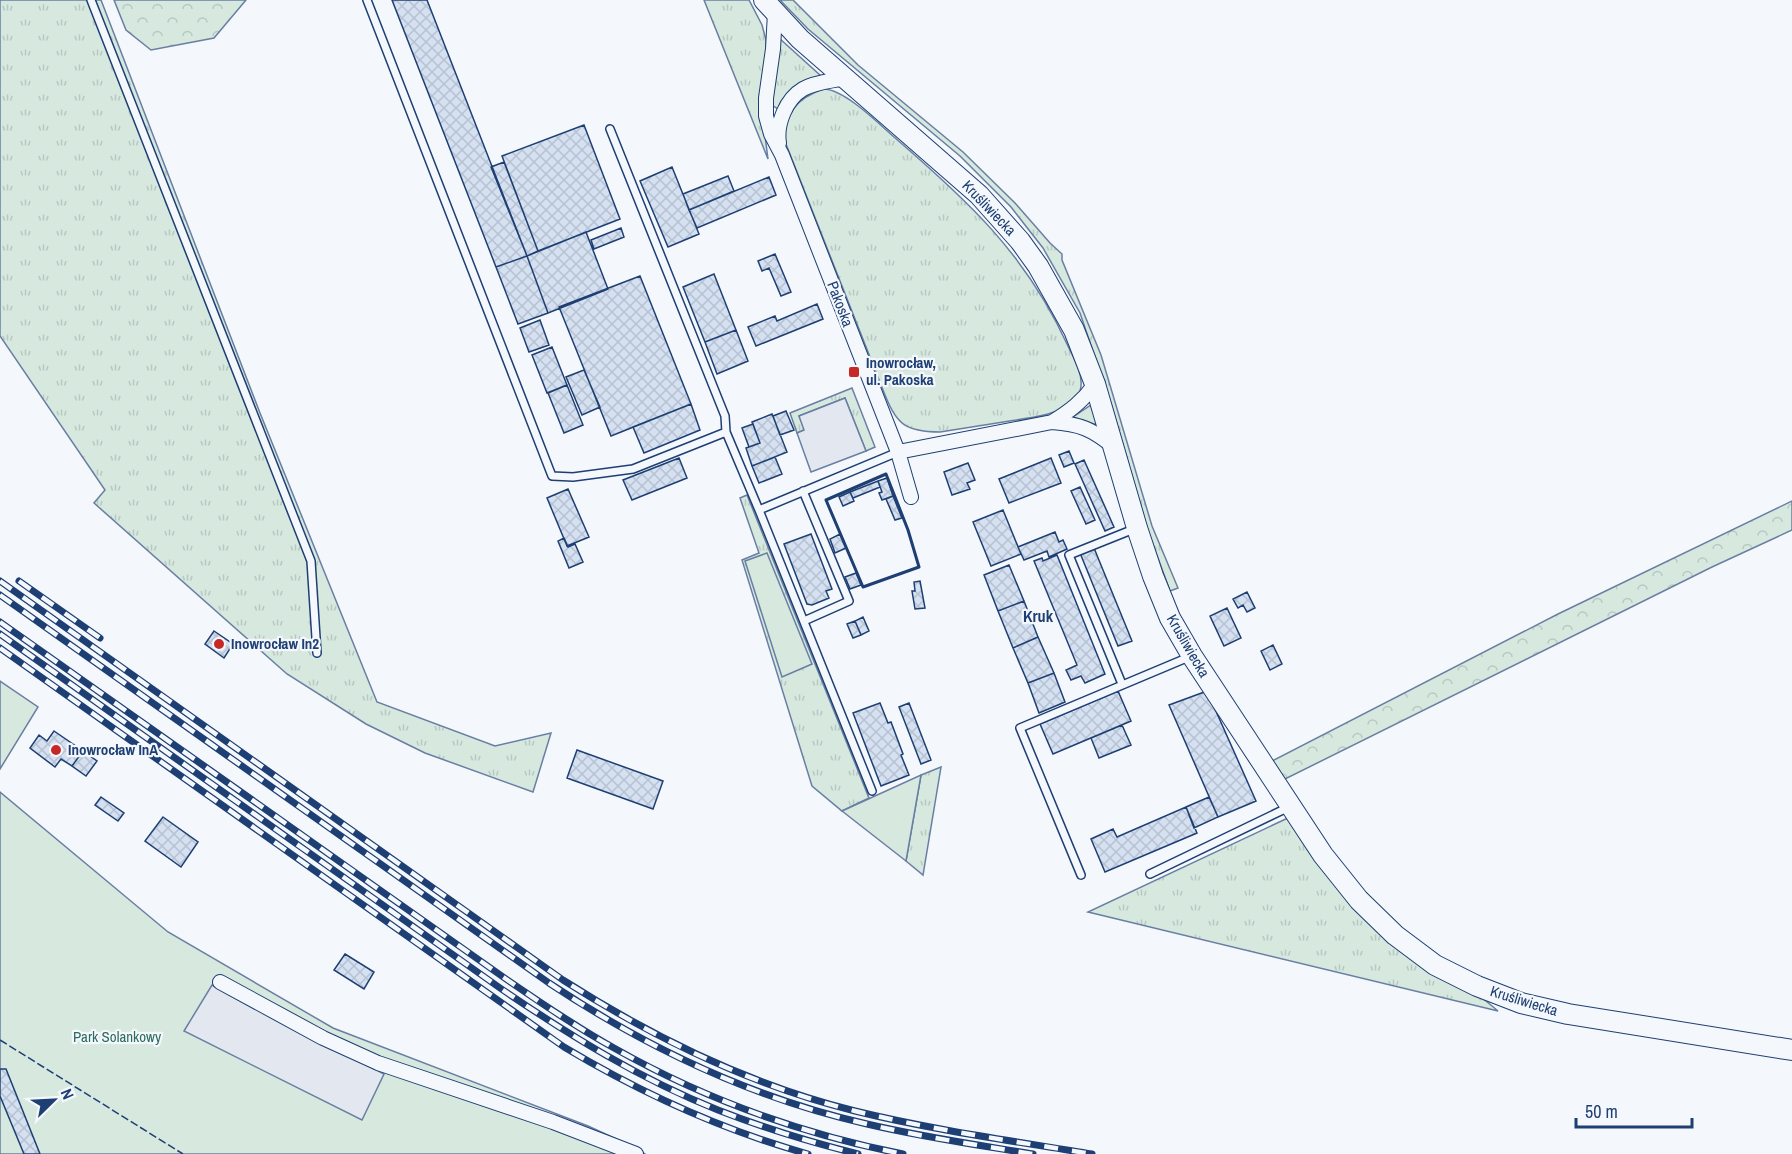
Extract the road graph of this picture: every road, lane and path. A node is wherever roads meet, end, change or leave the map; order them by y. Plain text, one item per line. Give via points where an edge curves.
1 (91, 0) edge
2 (367, 0) edge
3 (769, 6) edge
4 (845, 78) junction
5 (610, 129) dead end
6 (782, 155) junction
7 (1095, 384) junction
8 (1052, 422) junction
9 (726, 432) junction
10 (1114, 447) junction
11 (898, 452) junction
12 (803, 491) junction
13 (911, 497) dead end
14 (759, 510) junction
15 (1137, 528) junction
16 (804, 621) junction
17 (317, 653) dead end
18 (1192, 656) junction
19 (1122, 684) junction
20 (872, 791) dead end
21 (1291, 806) junction
22 (1150, 874) dead end
23 (1081, 875) dead end
24 (219, 985) dead end
25 (1792, 1050) edge
26 (636, 1154) edge

1 - 17 lane via 311,561
2 - 9 lane via 552,476 633,469
3 - 4 main road, Kruśliwiecka
3 - 6 street, Pakoska via 773,49 766,116
4 - 6 street, Pakoska via 812,86 795,96 779,126
4 - 7 main road, Kruśliwiecka via 979,195 1020,241 1074,330
5 - 9 lane via 725,416
6 - 11 street, Pakoska
7 - 8 street via 1073,409
7 - 10 main road, Kruśliwiecka
8 - 10 street via 1077,425 1099,434
8 - 11 street
9 - 14 lane
10 - 15 main road, Kruśliwiecka
11 - 12 lane
11 - 13 street, Pakoska
12 - 14 lane
12 - 16 lane via 849,601
14 - 16 lane
15 - 18 main road, Kruśliwiecka via 1170,618
15 - 19 lane via 1069,555
16 - 20 lane
18 - 19 lane
18 - 21 main road, Kruśliwiecka
19 - 23 lane via 1020,728
21 - 22 lane
21 - 25 main road, Kruśliwiecka via 1340,878 1395,935 1435,965 1477,986 1521,1003 1568,1014
24 - 26 street via 376,1066 553,1122

